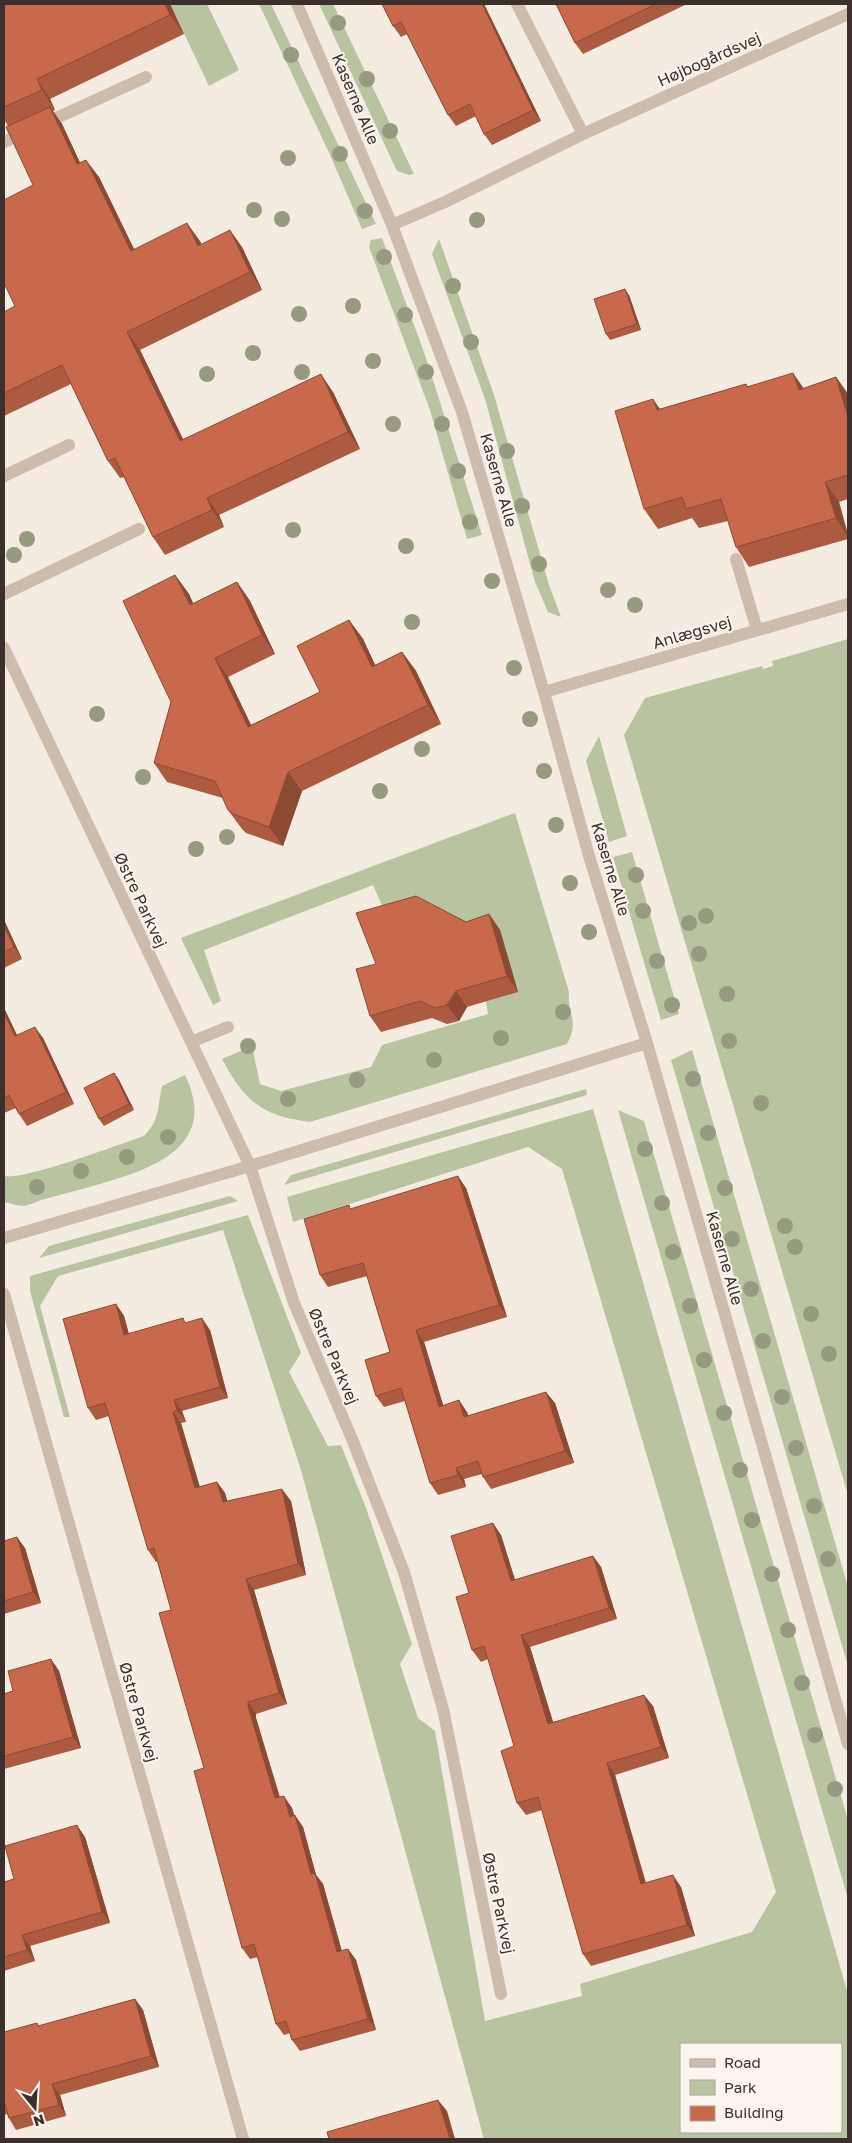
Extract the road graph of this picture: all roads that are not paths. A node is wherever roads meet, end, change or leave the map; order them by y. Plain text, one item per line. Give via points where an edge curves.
1 (296, 4) edge
2 (517, 4) edge
3 (848, 14) edge
4 (146, 77) dead end
5 (583, 134) junction
6 (4, 142) edge
7 (392, 225) junction
8 (68, 445) dead end
9 (4, 476) edge
10 (138, 529) edge
11 (736, 559) edge
12 (4, 594) edge
13 (848, 604) edge
14 (757, 630) junction
15 (4, 648) edge
16 (544, 692) junction
17 (228, 1027) dead end
18 (191, 1042) junction
19 (647, 1043) junction
20 (250, 1166) junction
21 (4, 1238) edge
22 (4, 1294) edge
23 (848, 1744) edge
24 (501, 1994) dead end
25 (243, 2139) edge

1 - 7 street, Kaserne Alle
2 - 5 street
3 - 5 street, Højbogårdsvej
4 - 6 street
5 - 7 street, Højbogårdsvej
7 - 16 street, Kaserne Alle via 462,412
8 - 9 street
10 - 12 street
11 - 14 street
13 - 14 street, Anlægsvej
14 - 16 street, Anlægsvej
15 - 18 street, Østre Parkvej
16 - 19 street, Kaserne Alle via 589,856
17 - 18 street
18 - 20 street, Østre Parkvej
19 - 20 street
19 - 23 street, Kaserne Alle
20 - 21 street
20 - 24 street, Østre Parkvej via 294,1303 404,1572 443,1709
22 - 25 street, Østre Parkvej

